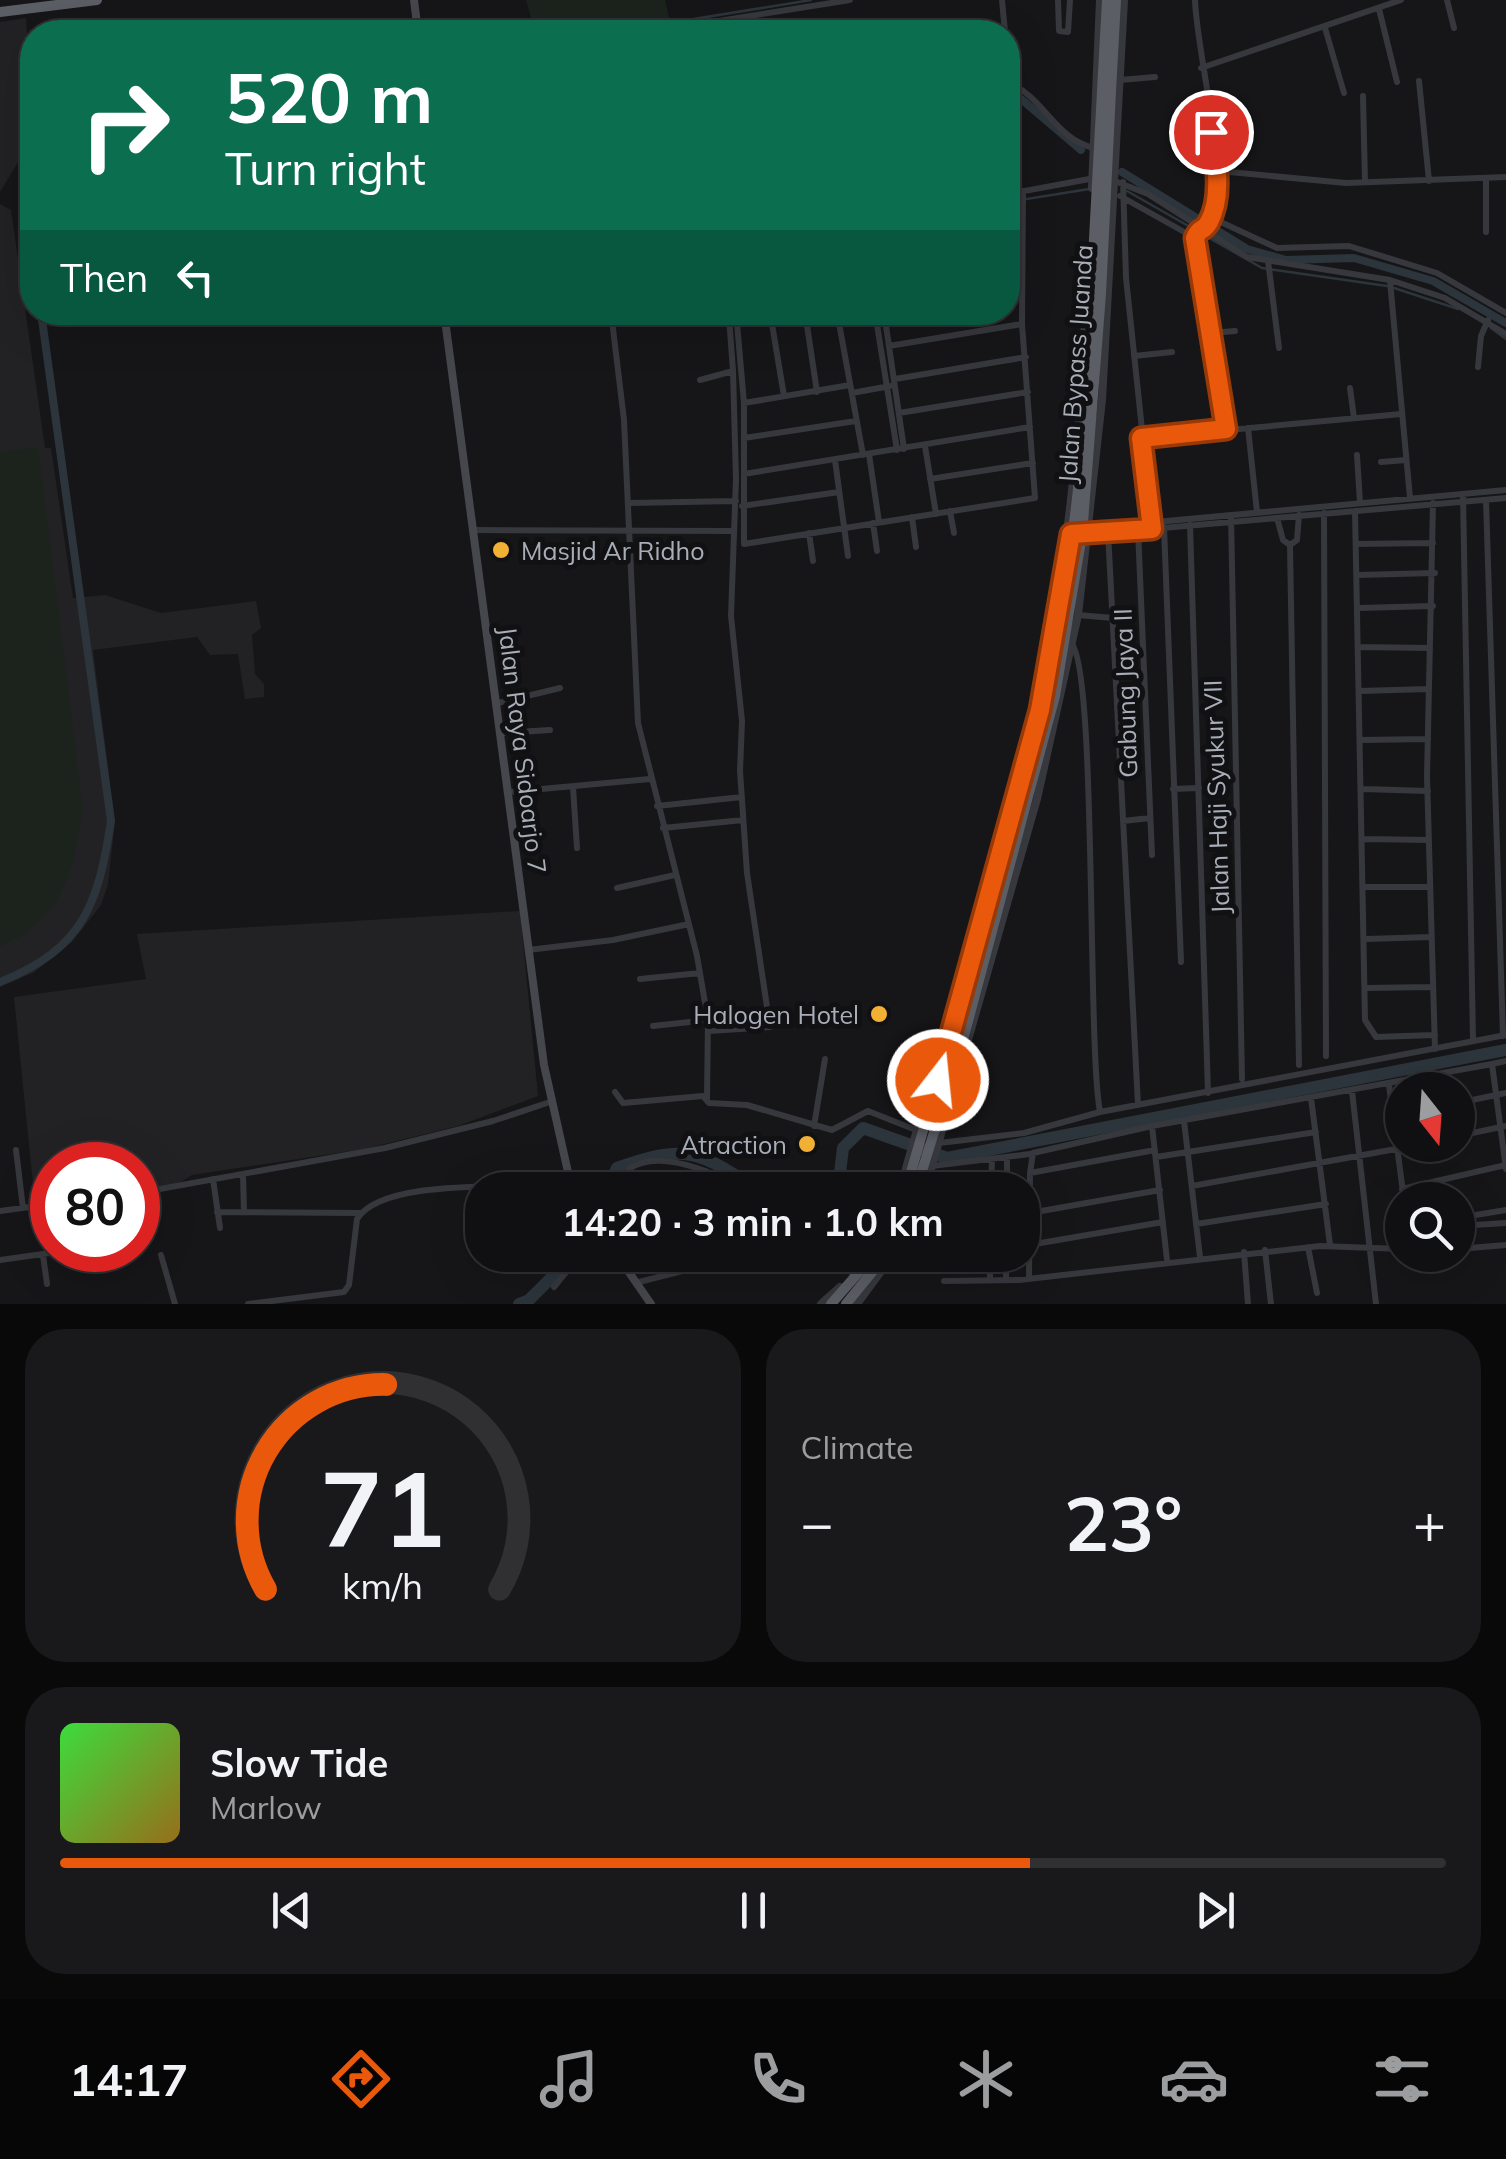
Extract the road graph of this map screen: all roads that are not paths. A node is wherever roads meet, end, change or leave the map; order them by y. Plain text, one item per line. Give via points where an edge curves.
1 (96, 0) edge
2 (850, 0) edge
3 (1058, 0) edge
4 (1070, 0) edge
5 (1104, 0) edge
6 (1120, 0) edge
7 (1194, 0) edge
8 (1401, 0) edge
9 (1447, 0) edge
10 (1379, 8) junction
11 (0, 12) edge
12 (725, 20) edge
13 (1325, 28) junction
14 (1454, 28) dead end
15 (1201, 68) junction
16 (1154, 77) dead end
17 (1120, 80) junction
18 (1397, 82) dead end
19 (1419, 82) dead end
20 (1020, 90) edge
21 (1107, 91) junction
22 (1344, 93) dead end
23 (1364, 96) dead end
24 (1094, 148) junction
25 (1218, 171) junction
26 (1506, 177) edge
27 (1486, 179) junction
28 (1365, 182) junction
29 (1429, 182) junction
30 (1092, 185) junction
31 (1118, 189) junction
32 (1022, 198) joint
33 (1202, 229) junction
34 (1486, 232) dead end
35 (1268, 266) junction
36 (1390, 284) junction
37 (1022, 287) joint
38 (1447, 289) junction
39 (1101, 297) junction
40 (1506, 313) edge
41 (1088, 321) junction
42 (1486, 323) junction
43 (1022, 324) joint
44 (446, 325) edge
45 (612, 325) edge
46 (732, 325) edge
47 (733, 325) edge
48 (772, 325) edge
49 (806, 325) edge
50 (839, 325) edge
51 (877, 325) edge
52 (886, 325) edge
53 (1016, 325) edge
54 (1235, 331) dead end
55 (1210, 333) junction
56 (1506, 334) edge
57 (890, 346) junction
58 (1278, 348) dead end
59 (1172, 352) dead end
60 (1134, 356) junction
61 (1026, 358) junction
62 (1478, 367) dead end
63 (734, 372) junction
64 (700, 380) dead end
65 (893, 384) junction
66 (1350, 388) dead end
67 (851, 389) junction
68 (817, 392) junction
69 (1028, 392) junction
70 (784, 396) junction
71 (744, 402) junction
72 (899, 413) junction
73 (1401, 414) junction
74 (1354, 418) junction
75 (856, 421) junction
76 (1030, 427) junction
77 (1248, 428) junction
78 (1226, 429) junction
79 (744, 438) junction
80 (1141, 438) junction
81 (926, 446) junction
82 (901, 450) junction
83 (866, 455) junction
84 (1357, 455) dead end
85 (835, 460) junction
86 (1406, 460) junction
87 (1381, 462) dead end
88 (1033, 463) junction
89 (744, 474) junction
90 (930, 479) junction
91 (840, 492) junction
92 (1506, 494) edge
93 (1463, 497) junction
94 (1486, 500) junction
95 (1410, 501) junction
96 (628, 503) junction
97 (739, 503) junction
98 (1433, 503) junction
99 (1357, 507) junction
100 (1336, 509) junction
101 (950, 511) junction
102 (1071, 512) junction
103 (1257, 512) junction
104 (1324, 513) junction
105 (936, 514) junction
106 (1298, 515) junction
107 (912, 517) junction
108 (1232, 518) junction
109 (1277, 518) junction
110 (876, 522) junction
111 (1190, 524) junction
112 (1152, 525) junction
113 (844, 527) junction
114 (1164, 527) junction
115 (473, 530) junction
116 (732, 530) junction
117 (1138, 530) junction
118 (629, 532) junction
119 (1108, 532) junction
120 (809, 533) junction
121 (954, 533) dead end
122 (1083, 533) junction
123 (1433, 543) junction
124 (1290, 544) junction
125 (1356, 544) junction
126 (916, 547) dead end
127 (878, 551) dead end
128 (848, 556) dead end
129 (813, 561) dead end
130 (1435, 573) junction
131 (1357, 575) junction
132 (1434, 606) junction
133 (1358, 608) junction
134 (1078, 615) junction
135 (1113, 618) junction
136 (1071, 643) junction
137 (1359, 647) junction
138 (1430, 648) junction
139 (560, 688) dead end
140 (1429, 689) junction
141 (1360, 691) junction
142 (498, 703) junction
143 (550, 730) dead end
144 (502, 733) junction
145 (1428, 739) junction
146 (1362, 740) junction
147 (650, 779) junction
148 (573, 787) junction
149 (1200, 788) junction
150 (1173, 789) junction
151 (1363, 790) junction
152 (1428, 791) junction
153 (509, 792) junction
154 (742, 797) junction
155 (657, 806) junction
156 (1150, 818) junction
157 (743, 820) junction
158 (1123, 821) junction
159 (663, 828) junction
160 (1364, 839) junction
161 (1012, 840) junction
162 (1429, 840) junction
163 (577, 848) dead end
164 (1152, 856) dead end
165 (675, 875) junction
166 (1430, 887) junction
167 (617, 888) dead end
168 (1366, 888) junction
169 (992, 915) junction
170 (689, 924) junction
171 (1431, 937) junction
172 (1366, 939) junction
173 (528, 950) junction
174 (1181, 962) dead end
175 (700, 973) junction
176 (640, 979) dead end
177 (1432, 987) junction
178 (1366, 988) junction
179 (708, 1020) junction
180 (653, 1026) dead end
181 (708, 1031) junction
182 (1435, 1035) junction
183 (1504, 1036) edge
184 (1474, 1041) junction
185 (1436, 1049) junction
186 (952, 1054) junction
187 (1326, 1056) dead end
188 (825, 1060) dead end
189 (1506, 1061) edge
190 (1492, 1064) junction
191 (1299, 1065) dead end
192 (1453, 1072) edge
193 (1242, 1078) dead end
194 (1385, 1086) edge
195 (615, 1092) dead end
196 (1352, 1092) junction
197 (1208, 1093) junction
198 (1506, 1093) edge
199 (1495, 1095) junction
200 (707, 1098) junction
201 (1311, 1098) junction
202 (1475, 1099) edge
203 (550, 1102) junction
204 (1138, 1105) junction
205 (1100, 1112) junction
206 (1184, 1121) junction
207 (814, 1126) junction
208 (1152, 1126) junction
209 (1503, 1127) edge
210 (1316, 1132) junction
211 (1475, 1133) edge
212 (927, 1138) junction
213 (16, 1150) dead end
214 (1189, 1150) junction
215 (1385, 1151) edge
216 (1032, 1153) junction
217 (1155, 1154) junction
218 (1359, 1155) junction
219 (921, 1156) junction
220 (1007, 1158) junction
221 (992, 1160) junction
222 (1321, 1162) junction
223 (1506, 1166) edge
224 (568, 1172) edge
225 (627, 1172) edge
226 (708, 1172) edge
227 (913, 1172) edge
228 (919, 1172) edge
229 (923, 1172) edge
230 (992, 1172) edge
231 (1007, 1172) edge
232 (1030, 1172) edge
233 (1037, 1172) edge
234 (242, 1174) junction
235 (213, 1179) junction
236 (1434, 1182) edge
237 (1192, 1186) junction
238 (465, 1188) edge
239 (160, 1189) edge
240 (1160, 1190) junction
241 (1326, 1204) junction
242 (30, 1207) edge
243 (23, 1208) junction
244 (0, 1210) edge
245 (1506, 1210) edge
246 (1040, 1211) edge
247 (218, 1212) junction
248 (244, 1212) junction
249 (360, 1213) junction
250 (1475, 1215) edge
251 (1163, 1222) junction
252 (1506, 1223) edge
253 (1196, 1224) junction
254 (1475, 1225) edge
255 (220, 1228) dead end
256 (1040, 1244) edge
257 (1330, 1245) junction
258 (1506, 1245) edge
259 (1308, 1247) junction
260 (1475, 1247) edge
261 (1266, 1250) junction
262 (1369, 1250) junction
263 (1385, 1250) edge
264 (1244, 1252) junction
265 (161, 1255) dead end
266 (30, 1256) edge
267 (1200, 1257) junction
268 (0, 1260) edge
269 (1167, 1260) junction
270 (46, 1272) edge
271 (566, 1272) edge
272 (631, 1272) edge
273 (676, 1272) edge
274 (854, 1272) edge
275 (856, 1272) edge
276 (878, 1272) edge
277 (990, 1272) edge
278 (1006, 1272) edge
279 (1028, 1272) edge
280 (1028, 1278) junction
281 (1006, 1280) junction
282 (944, 1281) dead end
283 (990, 1281) junction
284 (639, 1282) junction
285 (48, 1284) dead end
286 (554, 1287) dead end
287 (1317, 1292) dead end
288 (861, 1297) edge
289 (316, 1300) edge
290 (175, 1304) edge
291 (248, 1304) edge
292 (651, 1304) edge
293 (821, 1304) edge
294 (831, 1304) edge
295 (846, 1304) edge
296 (1248, 1304) edge
297 (1271, 1304) edge
298 (1376, 1304) edge

1 - 11 highway
2 - 12 street
3 - 4 street via 1059,31 1068,32
5 - 21 highway, Jalan Bypass Juanda
5 - 24 street
6 - 17 street
6 - 21 highway, Jalan Bypass Juanda
7 - 15 street
8 - 10 street
9 - 14 street
10 - 13 street
10 - 18 street
13 - 15 street
13 - 22 street
15 - 25 street
16 - 17 street
17 - 31 street
19 - 29 street
20 - 24 street via 1075,140
21 - 39 highway, Jalan Bypass Juanda, bridge
23 - 28 street
24 - 30 street
25 - 28 street
25 - 33 street
26 - 27 street
27 - 29 street
27 - 34 street
28 - 29 street
30 - 31 street
30 - 32 street
30 - 41 street
31 - 33 street
31 - 33 street
31 - 39 street
31 - 60 street
32 - 37 street
33 - 35 street
33 - 38 street via 1277,248 1349,246
33 - 55 street
35 - 36 street
35 - 58 street
36 - 38 street
36 - 73 street
37 - 43 street
38 - 40 street
38 - 42 street
39 - 41 highway, Jalan Bypass Juanda
39 - 122 highway, Jalan Bypass Juanda
41 - 102 highway, Jalan Bypass Juanda
42 - 56 street
42 - 62 street
43 - 61 street
44 - 115 main road, Jalan Raya Sidoarjo 7
45 - 96 street
46 - 63 street
47 - 71 street
48 - 70 street
49 - 68 street
50 - 67 street
51 - 65 street
52 - 57 street
53 - 57 street
54 - 55 street
55 - 78 street
57 - 65 street
59 - 60 street
60 - 80 street
61 - 65 street
61 - 69 street
63 - 64 street
63 - 97 street
65 - 67 street
65 - 72 street
65 - 82 street
66 - 74 street
67 - 68 street
67 - 75 street
68 - 70 street
69 - 72 street
69 - 76 street
70 - 71 street
71 - 79 street
72 - 82 street
73 - 74 street
73 - 86 street
74 - 77 street
75 - 79 street
75 - 83 street
76 - 81 street
76 - 88 street
77 - 78 street
77 - 103 street
78 - 80 street
79 - 89 street
80 - 112 street
81 - 82 street
81 - 90 street
82 - 83 street
83 - 85 street
83 - 110 street
84 - 99 street
85 - 89 street
85 - 91 street
86 - 87 street
86 - 95 street
88 - 90 street
88 - 101 street via 1035,498
89 - 97 street
90 - 105 street
91 - 97 street
91 - 113 street
92 - 93 street
92 - 94 street
93 - 94 street
93 - 95 street
93 - 98 street
93 - 184 street
94 - 183 street
95 - 98 street
95 - 99 street
96 - 97 street
96 - 118 street
97 - 116 street
97 - 120 street via 744,544
98 - 123 street
99 - 100 street
99 - 125 street
100 - 103 street
100 - 104 street
101 - 105 street
101 - 121 street
102 - 122 highway, Jalan Bypass Juanda
102 - 161 street
103 - 108 street
104 - 106 street
104 - 187 street
105 - 107 street
106 - 109 street
106 - 124 street via 1297,540
107 - 110 street
107 - 126 street
108 - 109 street
108 - 111 street
108 - 112 street
108 - 193 street, Jalan Haji Syukur VII
109 - 124 street
110 - 113 street
110 - 127 street
111 - 114 street
111 - 149 street
112 - 114 street
112 - 117 street
112 - 122 street
113 - 120 street
113 - 128 street
114 - 150 street
115 - 118 street
115 - 142 main road, Jalan Raya Sidoarjo 7
116 - 118 street
116 - 154 street
117 - 119 street
117 - 156 street, Gabung Jaya II
118 - 147 street via 637,718
119 - 122 street
119 - 135 street
120 - 129 street
122 - 134 street
122 - 161 highway, Jalan Bypass Juanda
123 - 125 street
123 - 130 street
124 - 191 street
125 - 131 street
130 - 131 street
130 - 132 street
131 - 133 street
132 - 133 street
132 - 138 street
133 - 137 street
134 - 135 street
134 - 136 street
135 - 158 street
136 - 161 street
136 - 205 street via 1083,690
137 - 138 street
137 - 141 street
138 - 140 street
139 - 142 street
140 - 141 street
140 - 145 street
141 - 146 street
142 - 144 main road, Jalan Raya Sidoarjo 7
143 - 144 street
144 - 153 main road, Jalan Raya Sidoarjo 7
145 - 146 street
145 - 152 street
146 - 151 street
147 - 148 street
147 - 155 street
148 - 153 street
148 - 163 street
149 - 150 street
149 - 197 street
150 - 174 street
151 - 152 street
151 - 160 street
152 - 162 street
153 - 173 main road, Jalan Raya Sidoarjo 7
154 - 155 street
154 - 157 street
155 - 159 street
156 - 158 street
156 - 164 street, Gabung Jaya II
157 - 159 street
157 - 181 street via 770,1026
158 - 204 street
159 - 165 street
160 - 162 street
160 - 168 street
161 - 169 highway, Jalan Bypass Juanda
161 - 169 street
162 - 166 street
165 - 167 street
165 - 170 street
166 - 168 street
166 - 171 street
168 - 172 street
169 - 186 highway, Jalan Bypass Juanda
169 - 186 street
170 - 173 street
170 - 175 street
171 - 172 street
171 - 177 street
172 - 178 street
173 - 203 main road, Jalan Raya Sidoarjo 7
175 - 176 street
175 - 179 street
177 - 178 street
177 - 182 street
178 - 182 street via 1372,1036
179 - 180 street
179 - 181 street
181 - 200 street
182 - 185 street
183 - 184 street
184 - 185 street
185 - 197 street
186 - 212 highway, Jalan Bypass Juanda
186 - 212 street
188 - 207 street
189 - 190 street
190 - 192 street
190 - 199 street
194 - 196 street
195 - 200 street via 623,1103
196 - 201 street
196 - 218 street
197 - 204 street
198 - 199 street
199 - 202 street
199 - 209 street
200 - 207 street
201 - 206 street
201 - 210 street
203 - 224 main road, Jalan Raya Sidoarjo 7
203 - 234 street via 493,1122
204 - 205 street
205 - 212 street via 1038,1130
206 - 208 street
206 - 214 street
207 - 212 street via 838,1130 868,1111
208 - 216 street
208 - 217 street
209 - 211 street
209 - 223 street
210 - 214 street
210 - 222 street
212 - 219 highway, Jalan Bypass Juanda
212 - 219 street
213 - 243 street
214 - 217 street
214 - 237 street
215 - 218 street
216 - 220 street
216 - 232 street
217 - 233 street
217 - 240 street
218 - 222 street
218 - 262 street
219 - 221 street
219 - 227 highway, Jalan Bypass Juanda
219 - 228 highway, Jalan Bypass Juanda
219 - 229 street
220 - 221 street
220 - 231 street
221 - 230 street
222 - 237 street
222 - 241 street
223 - 236 street
225 - 226 street via 648,1160
234 - 235 street
234 - 248 street
235 - 239 street
235 - 247 street
237 - 253 street
238 - 249 street via 389,1198
240 - 246 street
240 - 251 street
241 - 253 street
241 - 257 street
242 - 243 street
243 - 244 street
245 - 250 street
247 - 248 street
247 - 255 street
248 - 249 street
249 - 289 street via 349,1285
251 - 256 street
251 - 269 street
252 - 254 street
253 - 267 street
257 - 259 street
257 - 262 street
258 - 260 street
259 - 261 street
259 - 287 street
261 - 264 street
261 - 297 street
262 - 263 street
262 - 298 street
264 - 267 street
264 - 296 street
265 - 290 street
266 - 268 street
267 - 269 street
269 - 280 street
270 - 285 street
271 - 286 street
272 - 284 main road
273 - 284 street
274 - 293 street
275 - 294 highway
276 - 288 highway
277 - 283 street
278 - 281 street
279 - 280 street
280 - 281 street
281 - 283 street
282 - 283 street
284 - 292 main road
288 - 295 highway
289 - 291 street

